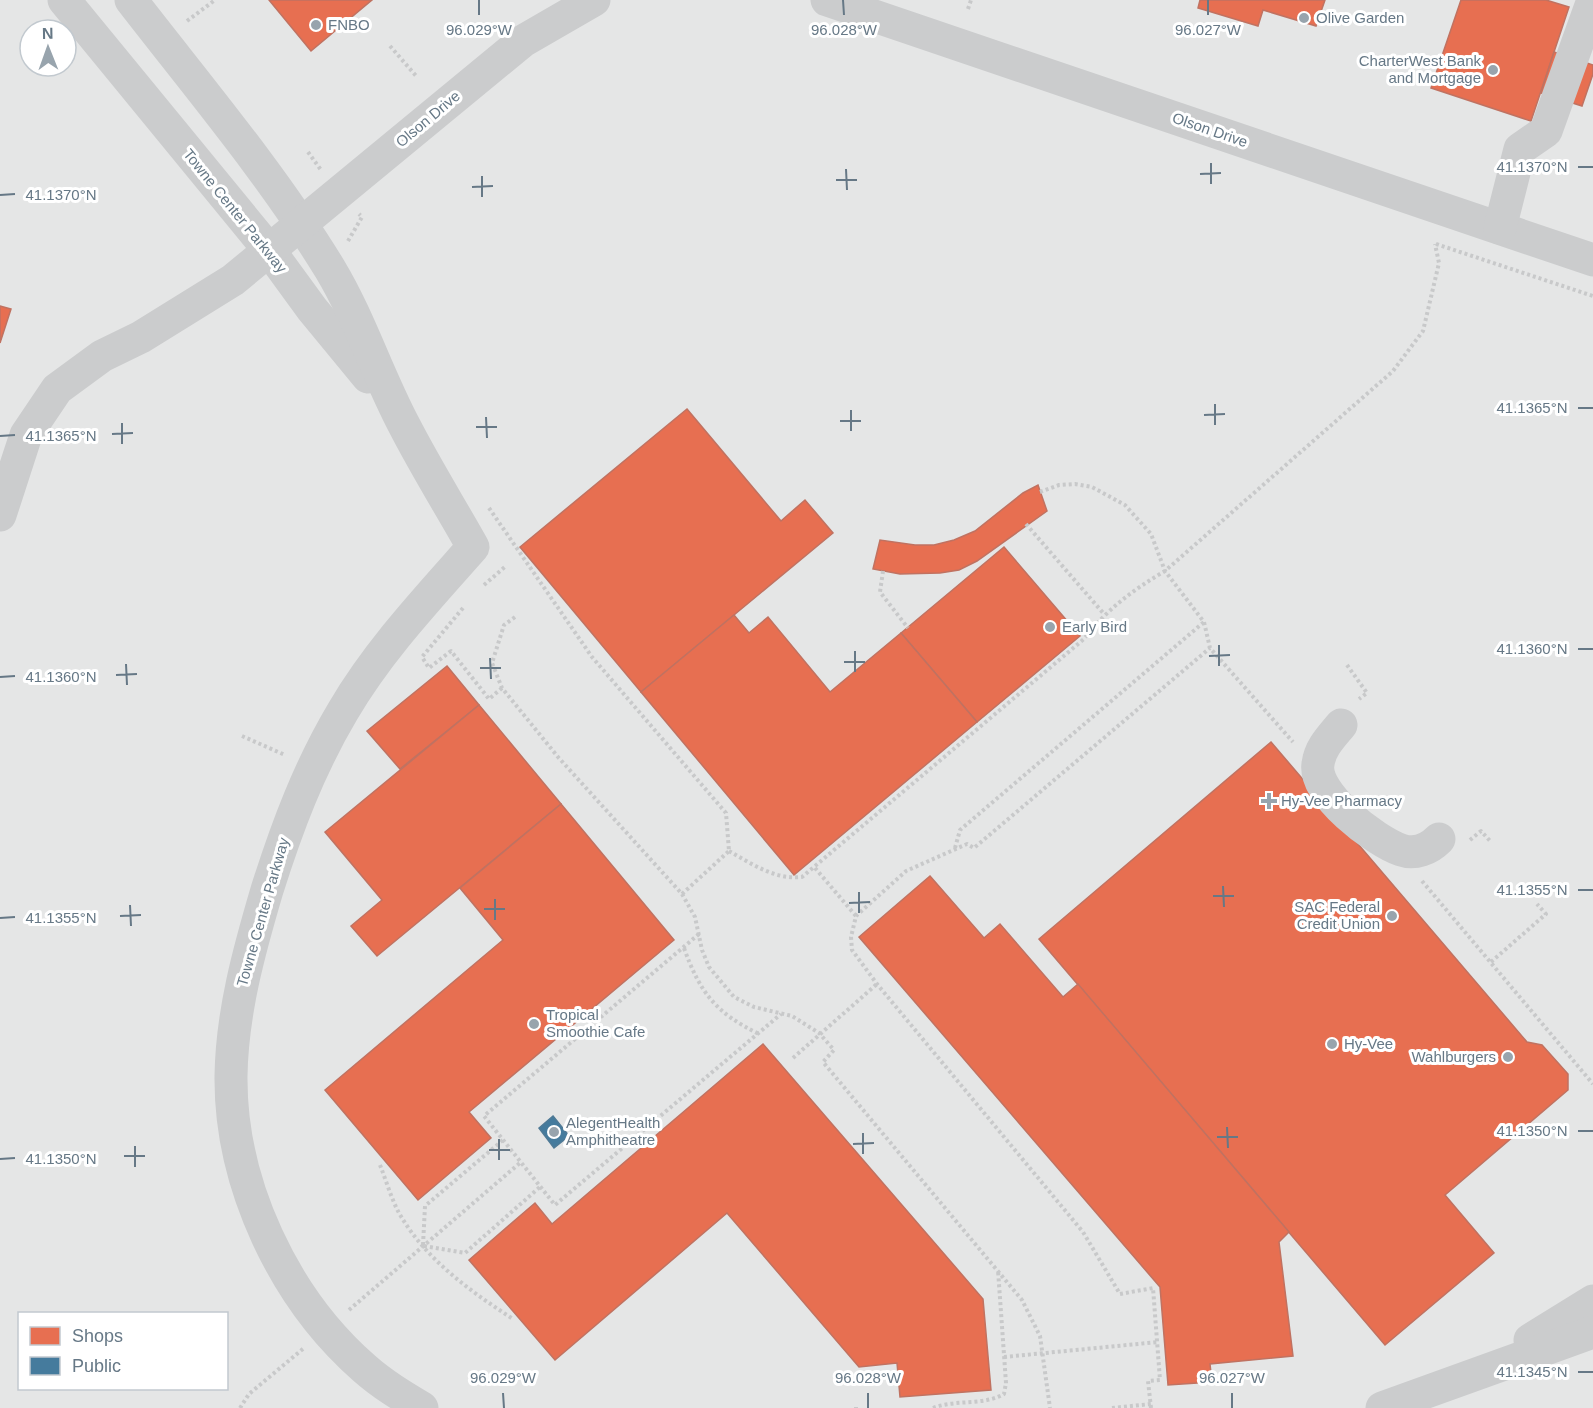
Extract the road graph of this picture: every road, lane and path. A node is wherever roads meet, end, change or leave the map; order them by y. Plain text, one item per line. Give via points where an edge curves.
1 (64, 0) edge
2 (130, 0) edge
3 (215, 0) edge
4 (594, 0) edge
5 (827, 0) edge
6 (971, 0) edge
7 (1593, 0) edge
8 (968, 9) dead end
9 (180, 26) dead end
10 (390, 46) dead end
11 (417, 77) dead end
12 (362, 217) dead end
13 (302, 223) junction
14 (1500, 228) junction
15 (347, 242) dead end
16 (269, 250) junction
17 (1593, 260) edge
18 (1593, 296) edge
19 (403, 424) junction
20 (1040, 492) dead end
21 (483, 501) dead end
22 (0, 515) edge
23 (1026, 524) dead end
24 (506, 566) dead end
25 (883, 571) dead end
26 (1165, 571) junction
27 (479, 589) dead end
28 (466, 603) dead end
29 (1104, 614) junction
30 (514, 617) dead end
31 (1204, 622) junction
32 (908, 628) dead end
33 (1210, 648) junction
34 (502, 688) junction
35 (1341, 725) dead end
36 (1298, 748) dead end
37 (1439, 839) dead end
38 (955, 849) junction
39 (729, 851) junction
40 (815, 868) junction
41 (1421, 879) dead end
42 (682, 894) junction
43 (1537, 904) dead end
44 (856, 916) junction
45 (700, 933) junction
46 (684, 948) junction
47 (1491, 962) junction
48 (877, 984) junction
49 (782, 1014) junction
50 (759, 1034) junction
51 (819, 1034) junction
52 (793, 1058) dead end
53 (1593, 1084) edge
54 (503, 1140) junction
55 (521, 1162) junction
56 (380, 1165) dead end
57 (541, 1186) junction
58 (423, 1246) junction
59 (998, 1269) junction
60 (1593, 1300) edge
61 (513, 1319) dead end
62 (1593, 1332) edge
63 (1158, 1342) junction
64 (1044, 1353) junction
65 (1004, 1357) junction
66 (1446, 1385) junction
67 (249, 1394) dead end
68 (1151, 1406) edge
69 (240, 1408) edge
70 (422, 1408) edge
71 (933, 1408) edge
72 (1050, 1408) edge
73 (1112, 1408) edge
74 (1382, 1408) edge

1 - 16 street, Towne Center Parkway
2 - 13 street, Towne Center Parkway
3 - 9 path
4 - 13 street, Olson Drive via 523,41
5 - 14 street, Olson Drive
6 - 8 path
7 - 14 street via 1546,131 1520,149
10 - 11 path
12 - 15 path
13 - 16 street, Olson Drive
13 - 19 street, Towne Center Parkway via 332,272
14 - 17 street, Olson Drive
16 - 19 street, Towne Center Parkway
16 - 22 street, Olson Drive via 216,291 102,356 57,389 26,435
18 - 26 path via 1435,244 1438,263 1423,331 1394,371
19 - 70 street, Towne Center Parkway via 473,547 419,608 364,680 323,745 302,790 285,832 248,957 236,1016 231,1078 238,1144 253,1200 294,1286 364,1369
20 - 26 path via 1075,484 1092,487 1125,505 1151,534
21 - 39 path via 514,540 592,657 726,813
23 - 29 path
24 - 27 path
25 - 32 path via 880,592
26 - 29 path
26 - 31 path
28 - 34 path via 422,657 429,668 451,651 489,699
29 - 40 path via 1084,639
30 - 34 path via 504,624 492,663
31 - 33 path
31 - 38 path via 960,830
33 - 36 path
33 - 38 path via 974,848 967,844
34 - 42 path via 558,757
35 - 37 street via 1322,748 1317,766 1319,781 1347,814 1370,834 1402,851 1419,851
38 - 44 path via 906,872
39 - 40 path via 789,878 802,877
39 - 42 path
40 - 44 path
41 - 47 path
42 - 45 path
43 - 47 path via 1546,914
44 - 48 path via 852,951
45 - 46 path
45 - 49 path via 709,968 734,997
46 - 50 path via 707,998 737,1023
46 - 54 path via 484,1116
47 - 53 path
48 - 51 path
48 - 63 path via 1083,1232 1119,1294 1153,1288
49 - 50 path
49 - 51 path
50 - 57 path via 555,1205
51 - 52 path
51 - 59 path via 834,1050 823,1062
54 - 55 path
54 - 58 path via 425,1206
55 - 57 path
55 - 58 path
56 - 58 path via 399,1212
57 - 58 path via 465,1253
58 - 61 path via 464,1286
59 - 64 path via 1022,1300
59 - 65 path
60 - 66 street via 1495,1361
62 - 66 street
63 - 64 path
63 - 68 path via 1160,1380 1148,1380
64 - 65 path
64 - 72 path
65 - 71 path via 1004,1394 994,1400 944,1403
66 - 74 street
67 - 69 path
68 - 73 path

